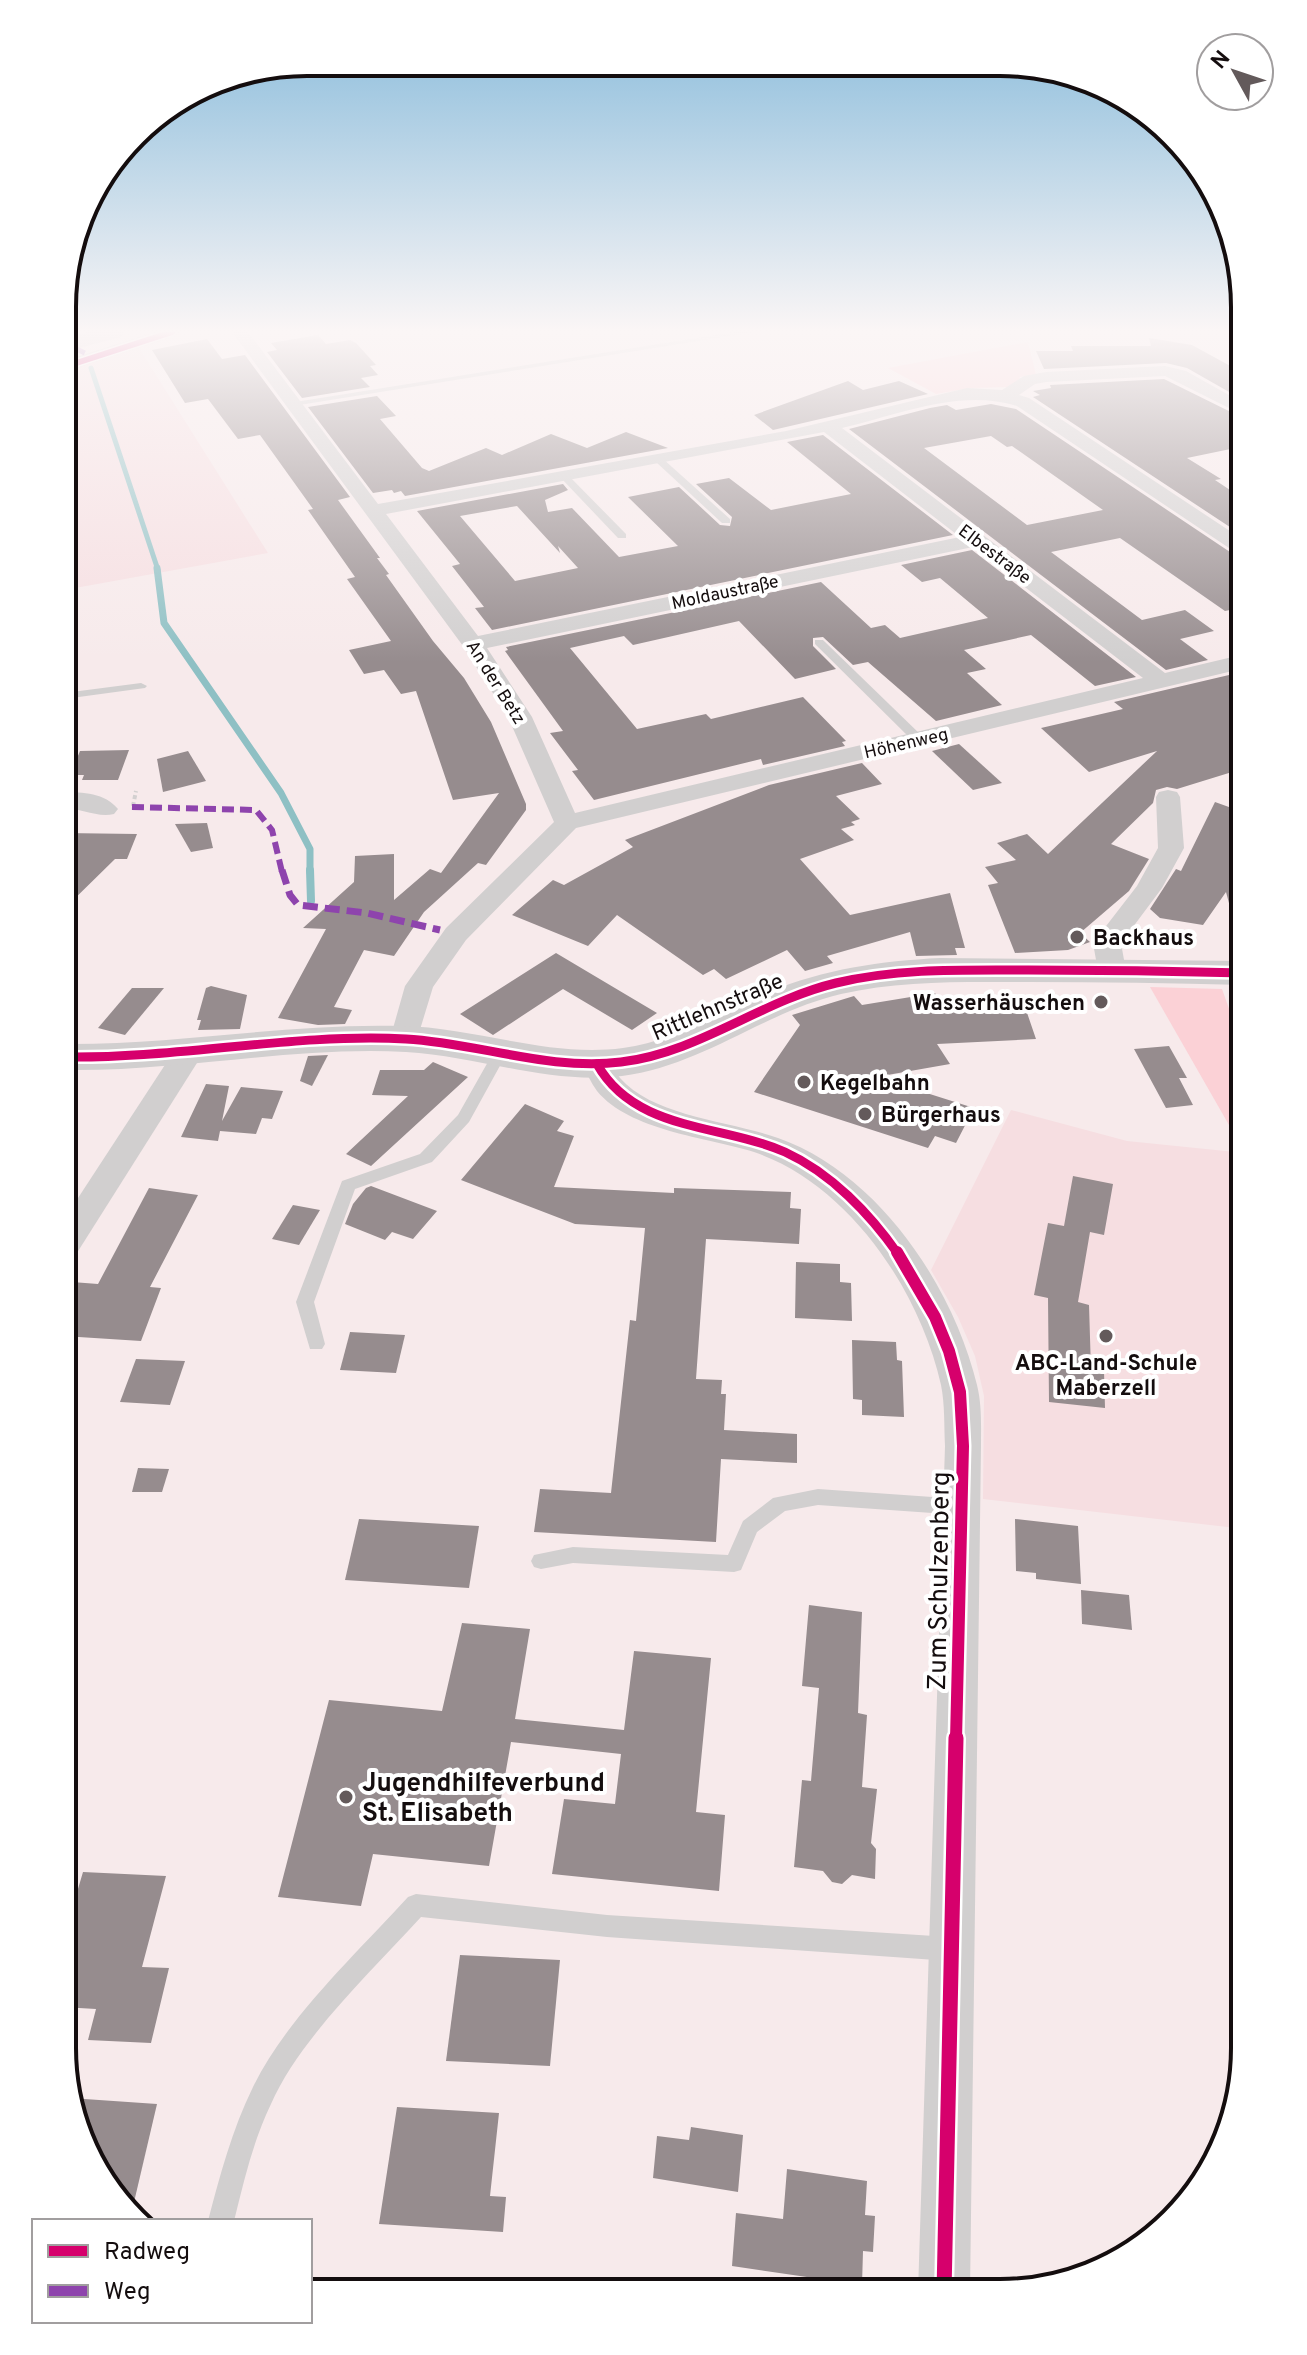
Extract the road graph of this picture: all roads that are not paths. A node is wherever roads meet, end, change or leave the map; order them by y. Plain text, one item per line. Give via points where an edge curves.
1 (323, 442) edge
2 (752, 442) edge
3 (848, 442) edge
4 (1083, 442) edge
5 (659, 460) junction
6 (564, 476) junction
7 (375, 510) junction
8 (726, 521) dead end
9 (622, 536) dead end
10 (976, 540) junction
11 (1231, 541) edge
12 (819, 642) dead end
13 (473, 644) junction
14 (1231, 664) edge
15 (1161, 681) junction
16 (141, 686) dead end
17 (76, 694) edge
18 (919, 740) junction
19 (1168, 797) dead end
20 (76, 800) edge
21 (105, 809) road end
22 (567, 823) junction
23 (1112, 971) junction
24 (1231, 973) edge
25 (405, 1039) junction
26 (500, 1053) junction
27 (187, 1055) junction
28 (76, 1057) edge
29 (597, 1064) junction
30 (76, 1227) edge
31 (316, 1344) dead end
32 (961, 1507) junction
33 (541, 1561) dead end
34 (951, 1950) junction
35 (221, 2219) edge
36 (944, 2279) edge

1 - 7 street, An der Betz
2 - 5 street
3 - 10 street, Elbestraße
4 - 11 street
5 - 6 street
5 - 8 lane
6 - 7 street
6 - 9 lane
7 - 13 street, An der Betz
10 - 13 street, Moldaustraße
10 - 15 street, Elbestraße
12 - 18 lane
13 - 22 street, An der Betz via 520,717
14 - 15 street, Höhenweg
15 - 18 street, Höhenweg
16 - 17 lane
18 - 22 street, Höhenweg
19 - 23 street via 1171,848 1149,888 1107,943
20 - 21 street
22 - 25 street via 456,934 419,986
23 - 24 street, Rittlehnstraße
23 - 29 street, Rittlehnstraße via 932,971 858,978 776,1000 669,1051
25 - 26 street, Rittlehnstraße
25 - 27 street, Rittlehnstraße
26 - 29 street, Rittlehnstraße
26 - 31 lane via 464,1118 426,1158 348,1185 305,1302
27 - 28 street, Rittlehnstraße
27 - 30 street
29 - 32 street, Zum Schulzenberg via 611,1090 632,1105 748,1138 811,1166 834,1183 892,1247 924,1294 960,1388
32 - 33 lane via 818,1497 780,1504 750,1527 734,1564 573,1555
32 - 34 street, Zum Schulzenberg
34 - 35 lane via 607,1926 416,1905 295,2040 262,2094 236,2160
34 - 36 street, Zum Schulzenberg

